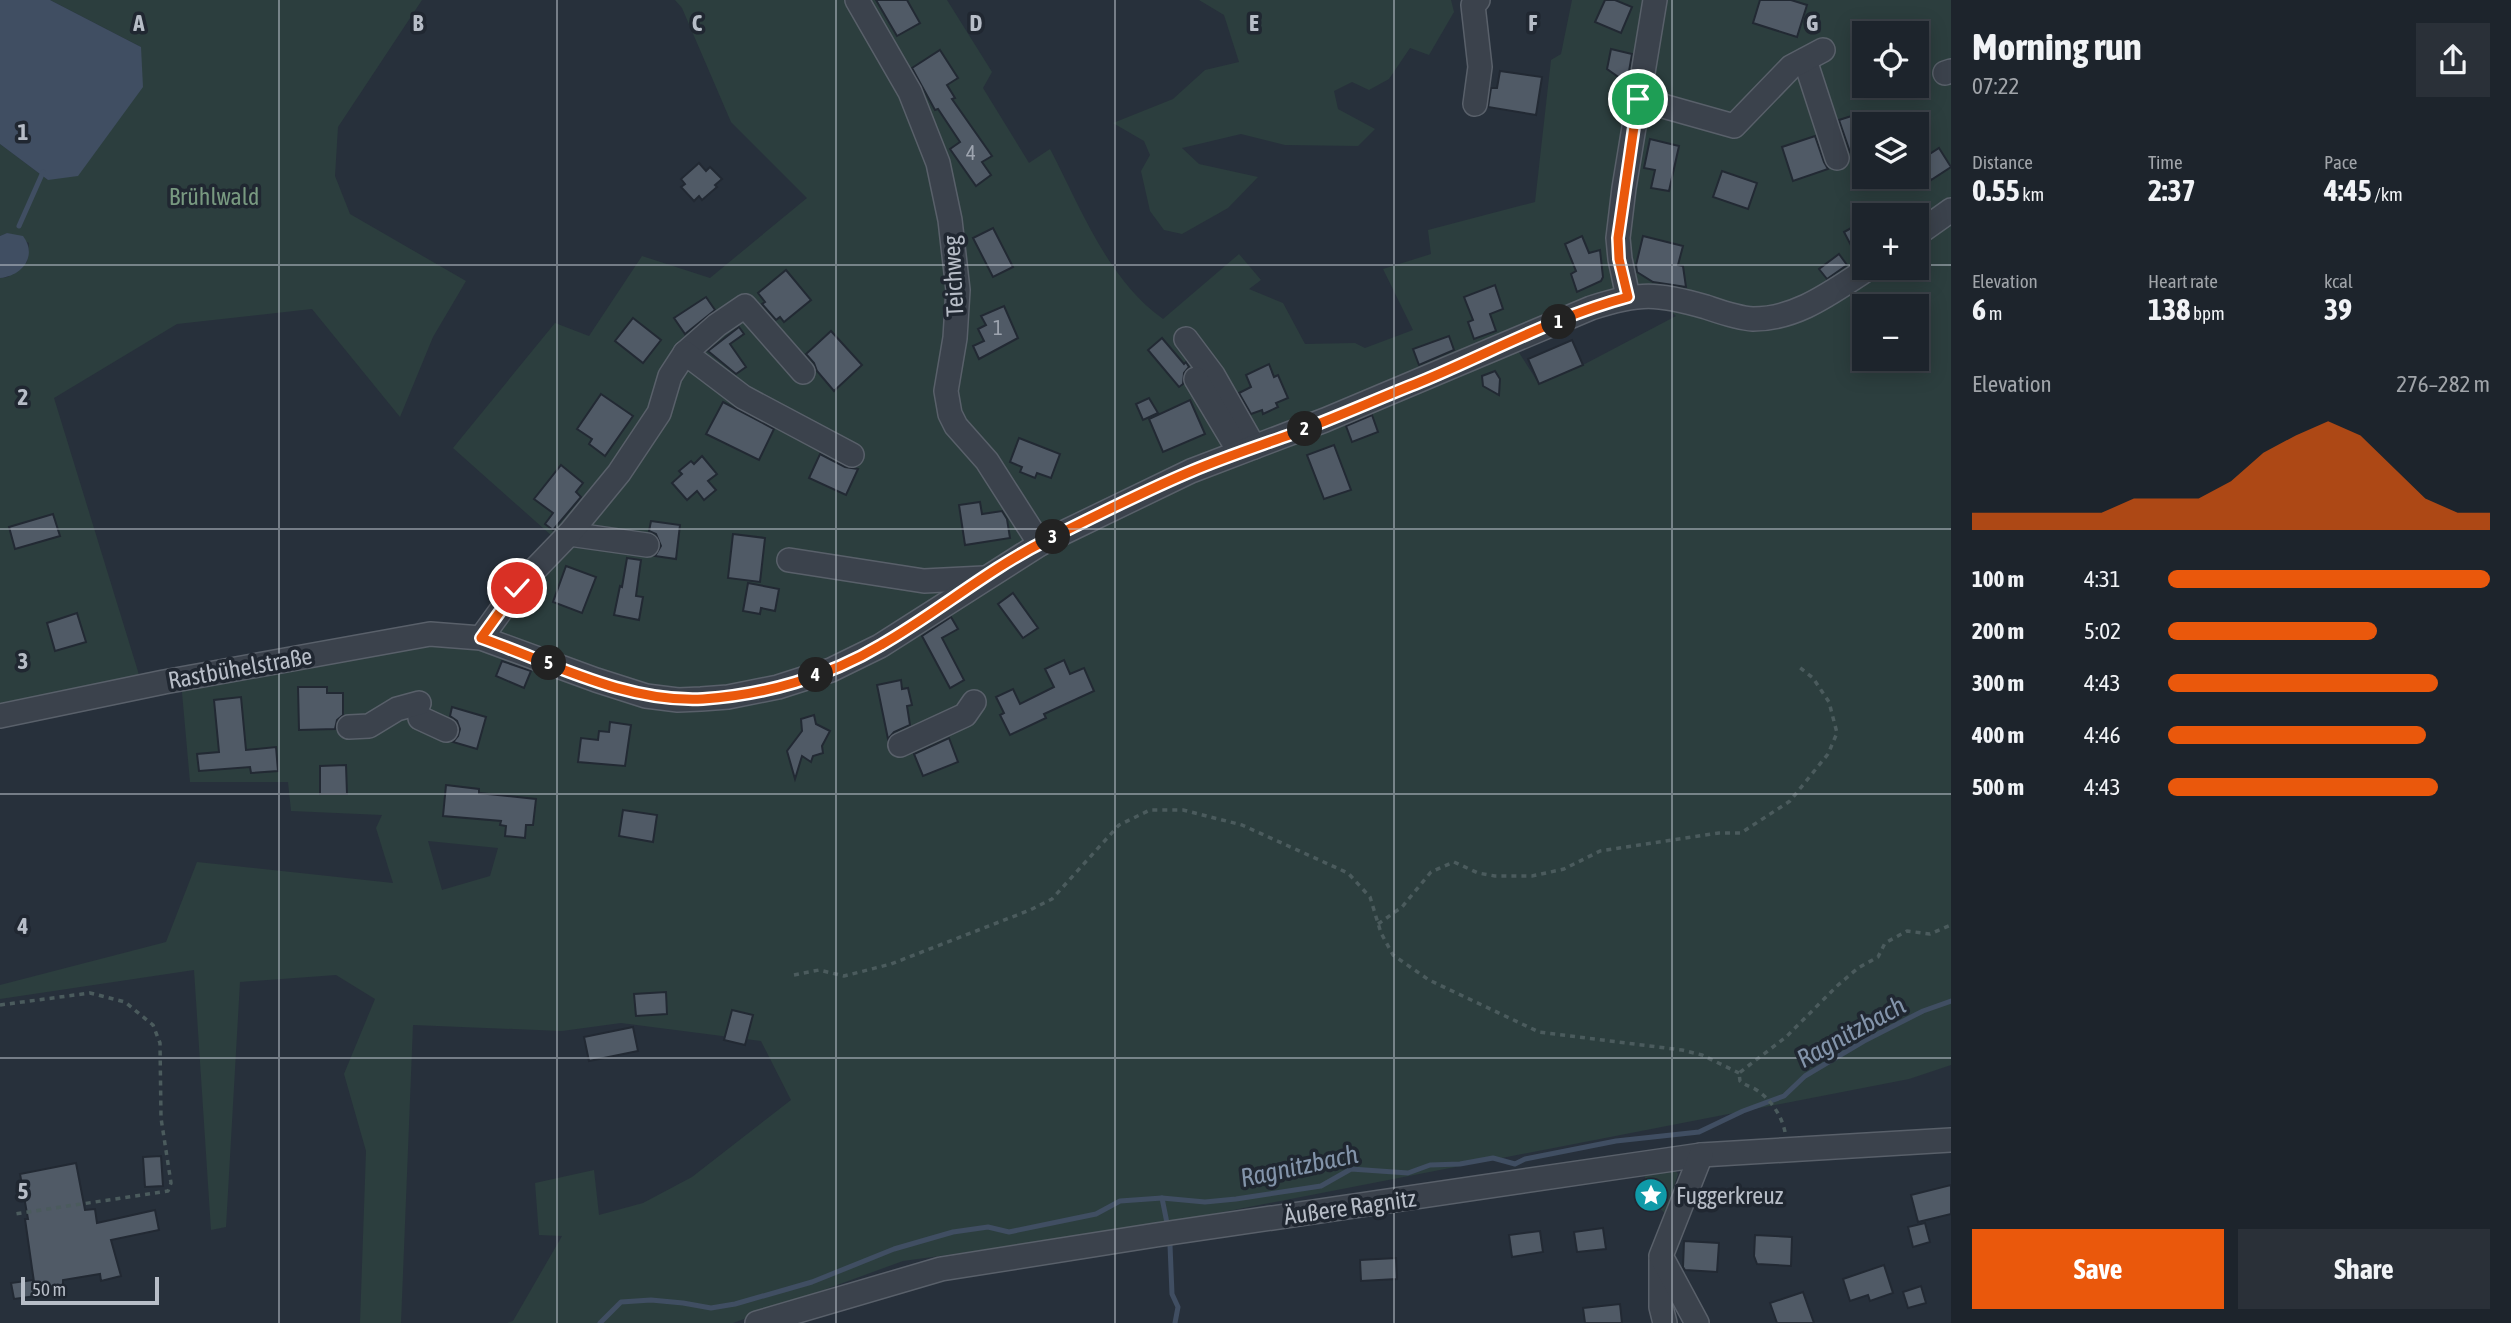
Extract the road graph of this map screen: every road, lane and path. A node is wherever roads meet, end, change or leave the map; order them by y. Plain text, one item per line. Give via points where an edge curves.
1 (857, 0) edge
2 (1478, 0) edge
3 (1655, 0) edge
4 (1638, 99) junction
5 (1475, 104) dead end
6 (1836, 158) dead end
7 (1951, 210) edge
8 (1929, 226) edge
9 (1852, 279) edge
10 (1628, 297) junction
11 (1186, 339) dead end
12 (685, 354) junction
13 (803, 372) dead end
14 (1196, 379) dead end
15 (1247, 450) junction
16 (852, 455) dead end
17 (569, 534) junction
18 (1040, 544) junction
19 (647, 545) dead end
20 (789, 559) dead end
21 (984, 578) junction
22 (481, 638) junction
23 (1798, 666) dead end
24 (974, 702) dead end
25 (0, 716) edge
26 (349, 727) dead end
27 (446, 730) dead end
28 (900, 745) dead end
29 (1378, 923) junction
30 (1951, 925) edge
31 (794, 975) dead end
32 (0, 1005) edge
33 (1739, 1073) junction
34 (1951, 1140) edge
35 (1789, 1150) junction
36 (1700, 1155) junction
37 (15, 1214) dead end
38 (1661, 1256) junction
39 (1659, 1318) edge
40 (757, 1323) edge
41 (1697, 1323) edge

1 - 18 street, Teichweg via 910,92 938,163 958,289 946,391 950,414 987,461
2 - 5 street via 1474,5 1480,67
3 - 4 street
4 - 6 street via 1734,126 1791,67 1813,55
4 - 10 street via 1618,238
7 - 8 street
9 - 10 street, Rastbühelstraße via 1789,313 1752,319 1657,295
10 - 15 street, Rastbühelstraße via 1591,308
11 - 15 street via 1213,375
12 - 13 street via 745,306
12 - 16 street via 743,397
12 - 17 street via 670,376 659,413 620,473
14 - 15 street
15 - 18 street, Rastbühelstraße via 1191,471
17 - 19 street
17 - 22 street via 517,588
18 - 21 street, Rastbühelstraße
20 - 21 street via 924,581
21 - 22 street, Rastbühelstraße via 880,646 831,670 728,697 678,700 646,696
22 - 25 street, Rastbühelstraße via 430,634
23 - 29 path via 1813,678 1829,702 1837,733 1828,754 1790,801 1741,834 1719,833 1600,851 1564,869 1532,876 1478,873 1454,862 1431,872 1402,907
24 - 28 street via 965,715
26 - 27 street via 369,726 397,709 420,711
29 - 31 path via 1370,897 1348,873 1242,825 1183,810 1150,810 1119,825 1052,899 1030,910 891,964 844,976 819,970
29 - 33 path via 1393,955 1429,980 1539,1032 1682,1050
30 - 33 path via 1930,934 1908,931 1885,943 1878,957 1858,968 1786,1038
32 - 37 path via 90,993 125,1002 153,1025 160,1043 161,1118 171,1183 168,1191
33 - 35 path via 1746,1087 1754,1088 1773,1105 1783,1122
34 - 35 street, Äußere Ragnitz
35 - 36 street, Äußere Ragnitz
36 - 38 street
36 - 40 street, Äußere Ragnitz via 941,1269
38 - 39 street
38 - 41 street

